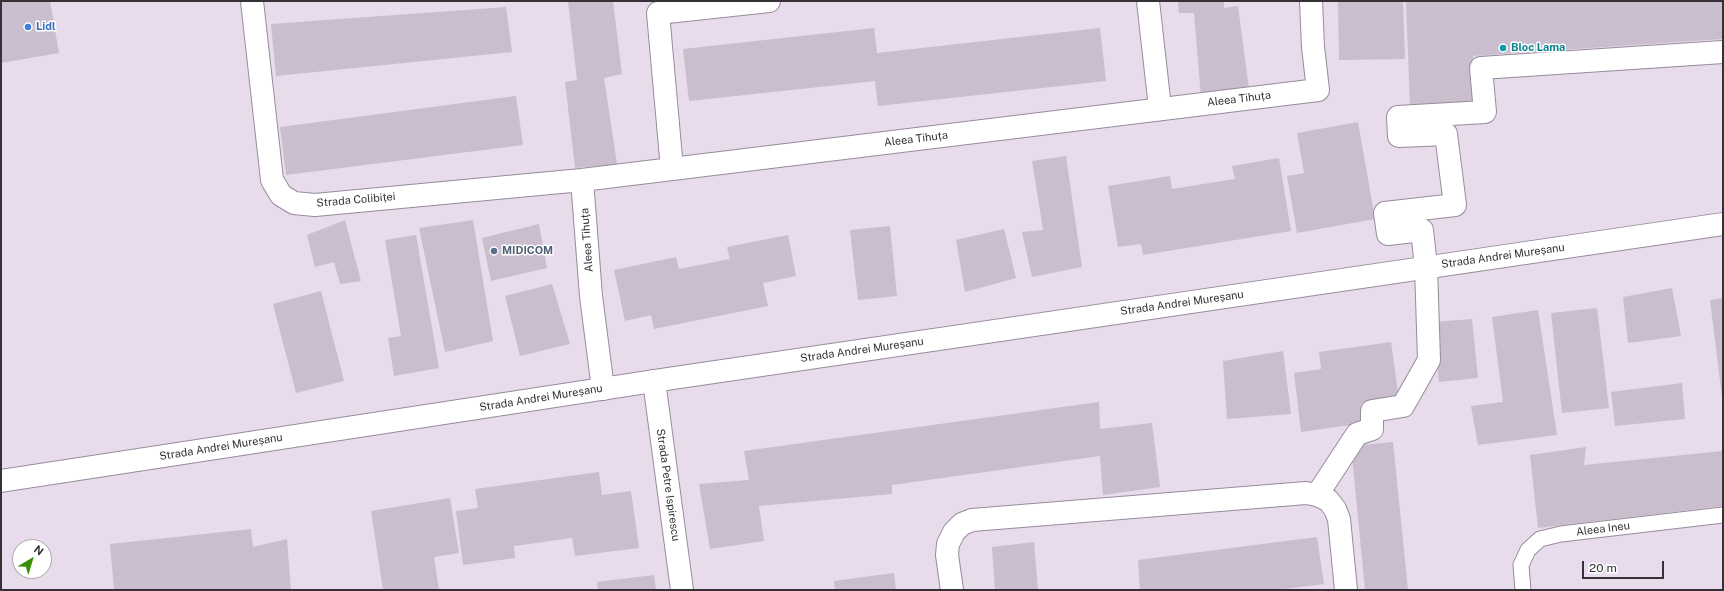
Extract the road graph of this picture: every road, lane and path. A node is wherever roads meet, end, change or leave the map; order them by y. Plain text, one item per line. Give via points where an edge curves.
1 (252, 1) edge
2 (769, 1) edge
3 (1148, 1) edge
4 (1311, 1) edge
5 (657, 7) edge
6 (1723, 52) edge
7 (1160, 108) junction
8 (672, 169) junction
9 (582, 180) junction
10 (1723, 224) edge
11 (1426, 267) junction
12 (654, 381) junction
13 (603, 389) junction
14 (1, 481) edge
15 (1317, 495) junction
16 (1723, 515) edge
17 (682, 590) edge
18 (952, 590) edge
19 (1346, 590) edge
20 (1523, 590) edge

1 - 9 street, Strada Colibiței via 272,180 281,195 294,203 315,205
2 - 5 street
3 - 7 street
4 - 7 street, Aleea Tihuța via 1318,90
5 - 8 street
6 - 11 street via 1481,68 1485,112 1398,116 1399,136 1446,134 1455,205 1385,213 1388,234 1422,230
7 - 8 street, Aleea Tihuța
8 - 9 street, Aleea Tihuța
9 - 13 street, Aleea Tihuța via 591,296
10 - 11 street, Strada Andrei Mureșanu
11 - 12 street, Strada Andrei Mureșanu
11 - 15 street via 1429,360 1403,406 1372,411 1372,429 1357,434
12 - 13 street, Strada Andrei Mureșanu
12 - 17 street, Strada Petre Ispirescu
13 - 14 street, Strada Andrei Mureșanu
15 - 18 street via 1306,493 972,520 962,524 948,544
15 - 19 street via 1328,500 1339,519
16 - 20 lane, Aleea Ineu via 1561,534 1540,539 1528,550 1521,565

